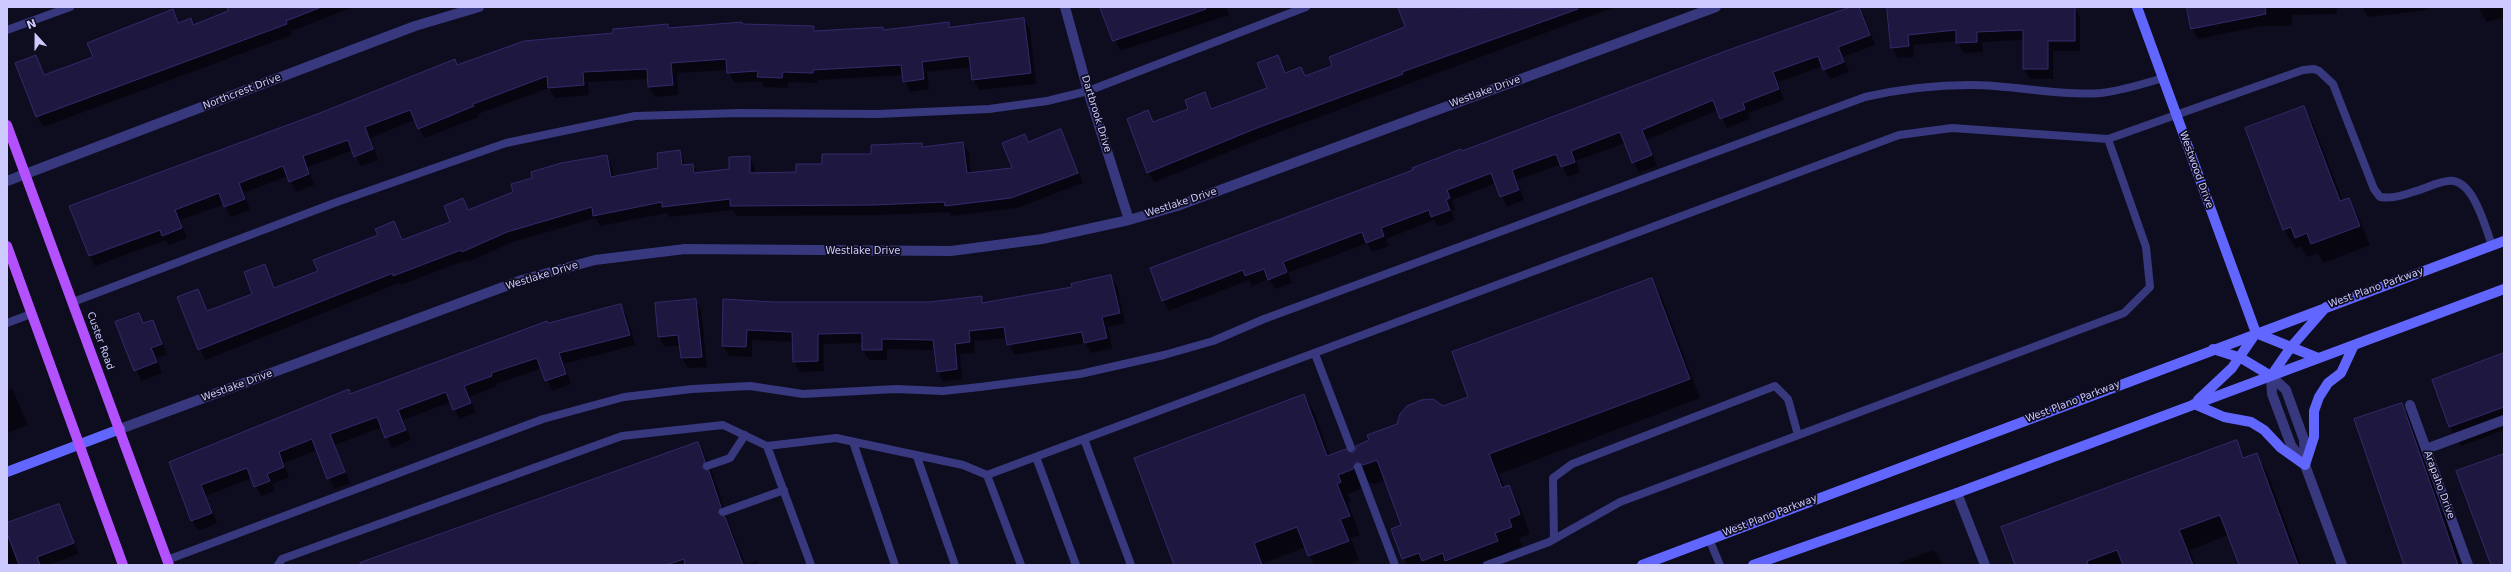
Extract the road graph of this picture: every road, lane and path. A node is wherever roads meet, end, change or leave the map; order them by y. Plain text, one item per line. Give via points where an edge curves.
1 (70, 7) edge
2 (479, 7) edge
3 (1065, 7) edge
4 (1306, 7) edge
5 (1716, 7) edge
6 (2136, 7) edge
7 (7, 30) edge
8 (2163, 78) junction
9 (1088, 91) junction
10 (2177, 116) junction
11 (7, 125) edge
12 (2108, 139) junction
13 (26, 174) junction
14 (7, 181) edge
15 (1129, 220) junction
16 (2504, 241) edge
17 (2492, 245) junction
18 (7, 246) edge
19 (2504, 289) edge
20 (73, 302) junction
21 (2327, 306) junction
22 (31, 314) junction
23 (7, 323) edge
24 (2256, 333) junction
25 (2354, 345) junction
26 (2291, 348) junction
27 (2213, 349) junction
28 (1315, 354) junction
29 (2241, 358) junction
30 (2318, 358) junction
31 (2271, 376) junction
32 (2194, 404) junction
33 (2410, 405) dead end
34 (2504, 420) edge
35 (120, 429) junction
36 (745, 435) junction
37 (1798, 435) junction
38 (1084, 439) junction
39 (853, 442) junction
40 (79, 445) junction
41 (767, 446) junction
42 (1350, 448) dead end
43 (2426, 449) junction
44 (917, 457) junction
45 (1036, 457) junction
46 (2305, 465) junction
47 (707, 466) dead end
48 (1358, 467) dead end
49 (7, 472) edge
50 (987, 475) junction
51 (784, 490) junction
52 (1957, 494) junction
53 (723, 512) dead end
54 (1554, 539) junction
55 (1710, 539) junction
56 (168, 562) edge
57 (123, 565) edge
58 (278, 565) edge
59 (811, 565) edge
60 (895, 565) edge
61 (955, 565) edge
62 (1021, 565) edge
63 (1076, 565) edge
64 (1131, 565) edge
65 (1395, 565) edge
66 (1487, 565) edge
67 (1642, 565) edge
68 (1720, 565) edge
69 (1753, 565) edge
70 (1985, 565) edge
71 (2342, 565) edge
72 (2468, 565) edge

1 - 7 lane
2 - 13 street, Northcrest Drive via 415,26
3 - 9 street, Dartbrook Drive
4 - 9 lane
5 - 15 street, Westlake Drive via 1177,206
6 - 8 main road, Westwood Drive
8 - 10 main road, Westwood Drive
8 - 56 lane via 2101,93 1971,85 1909,88 1865,97 1264,320 1214,341 1080,374 943,391 896,389 802,394 750,386 692,389 624,397 542,419
9 - 15 street, Dartbrook Drive
9 - 20 lane via 1047,101 989,109 878,114 738,113 635,116 529,138 446,163 337,202
10 - 12 lane
10 - 17 lane via 2303,70 2314,69 2333,84 2374,189 2380,197 2400,196 2450,180 2459,183 2468,188 2472,195
10 - 24 main road, Westwood Drive
11 - 13 main road, Custer Road
12 - 28 lane via 1952,128 1898,135
12 - 37 lane via 2146,247 2150,287 2124,314
13 - 14 street, Northcrest Drive
13 - 20 main road, Custer Road
15 - 35 street, Westlake Drive via 1042,239 951,250 685,250 648,252 595,260 522,280
16 - 17 main road, West Plano Parkway
17 - 21 main road, West Plano Parkway
18 - 22 main road
19 - 25 main road
20 - 35 main road, Custer Road
21 - 24 main road, West Plano Parkway
21 - 26 main road
22 - 23 lane
22 - 40 main road
24 - 26 main road
24 - 27 main road, West Plano Parkway
24 - 29 main road
25 - 30 main road
25 - 46 main road via 2341,374 2328,384 2319,397 2314,411 2314,437
26 - 30 main road
26 - 31 main road
27 - 29 main road
27 - 55 main road, West Plano Parkway
28 - 38 lane
28 - 42 lane
29 - 31 main road
29 - 32 main road
30 - 31 main road
31 - 32 main road
31 - 46 street via 2272,394 2290,445
31 - 46 street via 2286,390 2304,440
32 - 46 main road via 2224,417 2251,422
32 - 52 main road
33 - 43 street, Arapaho Drive
34 - 43 street
35 - 40 main road, Westlake Drive
35 - 56 main road, Custer Road
36 - 41 lane
36 - 47 lane via 730,458
36 - 58 lane via 723,425 622,436 282,559
37 - 54 lane via 1620,502
37 - 54 lane via 1788,399 1775,386 1572,464 1553,478
38 - 45 lane
38 - 64 lane
39 - 41 lane via 836,438
39 - 44 lane
39 - 60 lane
40 - 49 main road, Westlake Drive
40 - 57 main road
41 - 51 lane
43 - 72 street, Arapaho Drive
44 - 50 lane via 963,465
44 - 61 lane
45 - 50 lane
45 - 63 lane
46 - 71 street
48 - 65 lane
50 - 62 lane
51 - 53 lane
51 - 59 lane
52 - 69 main road
52 - 70 street
54 - 66 lane
55 - 67 main road, West Plano Parkway
55 - 68 lane

